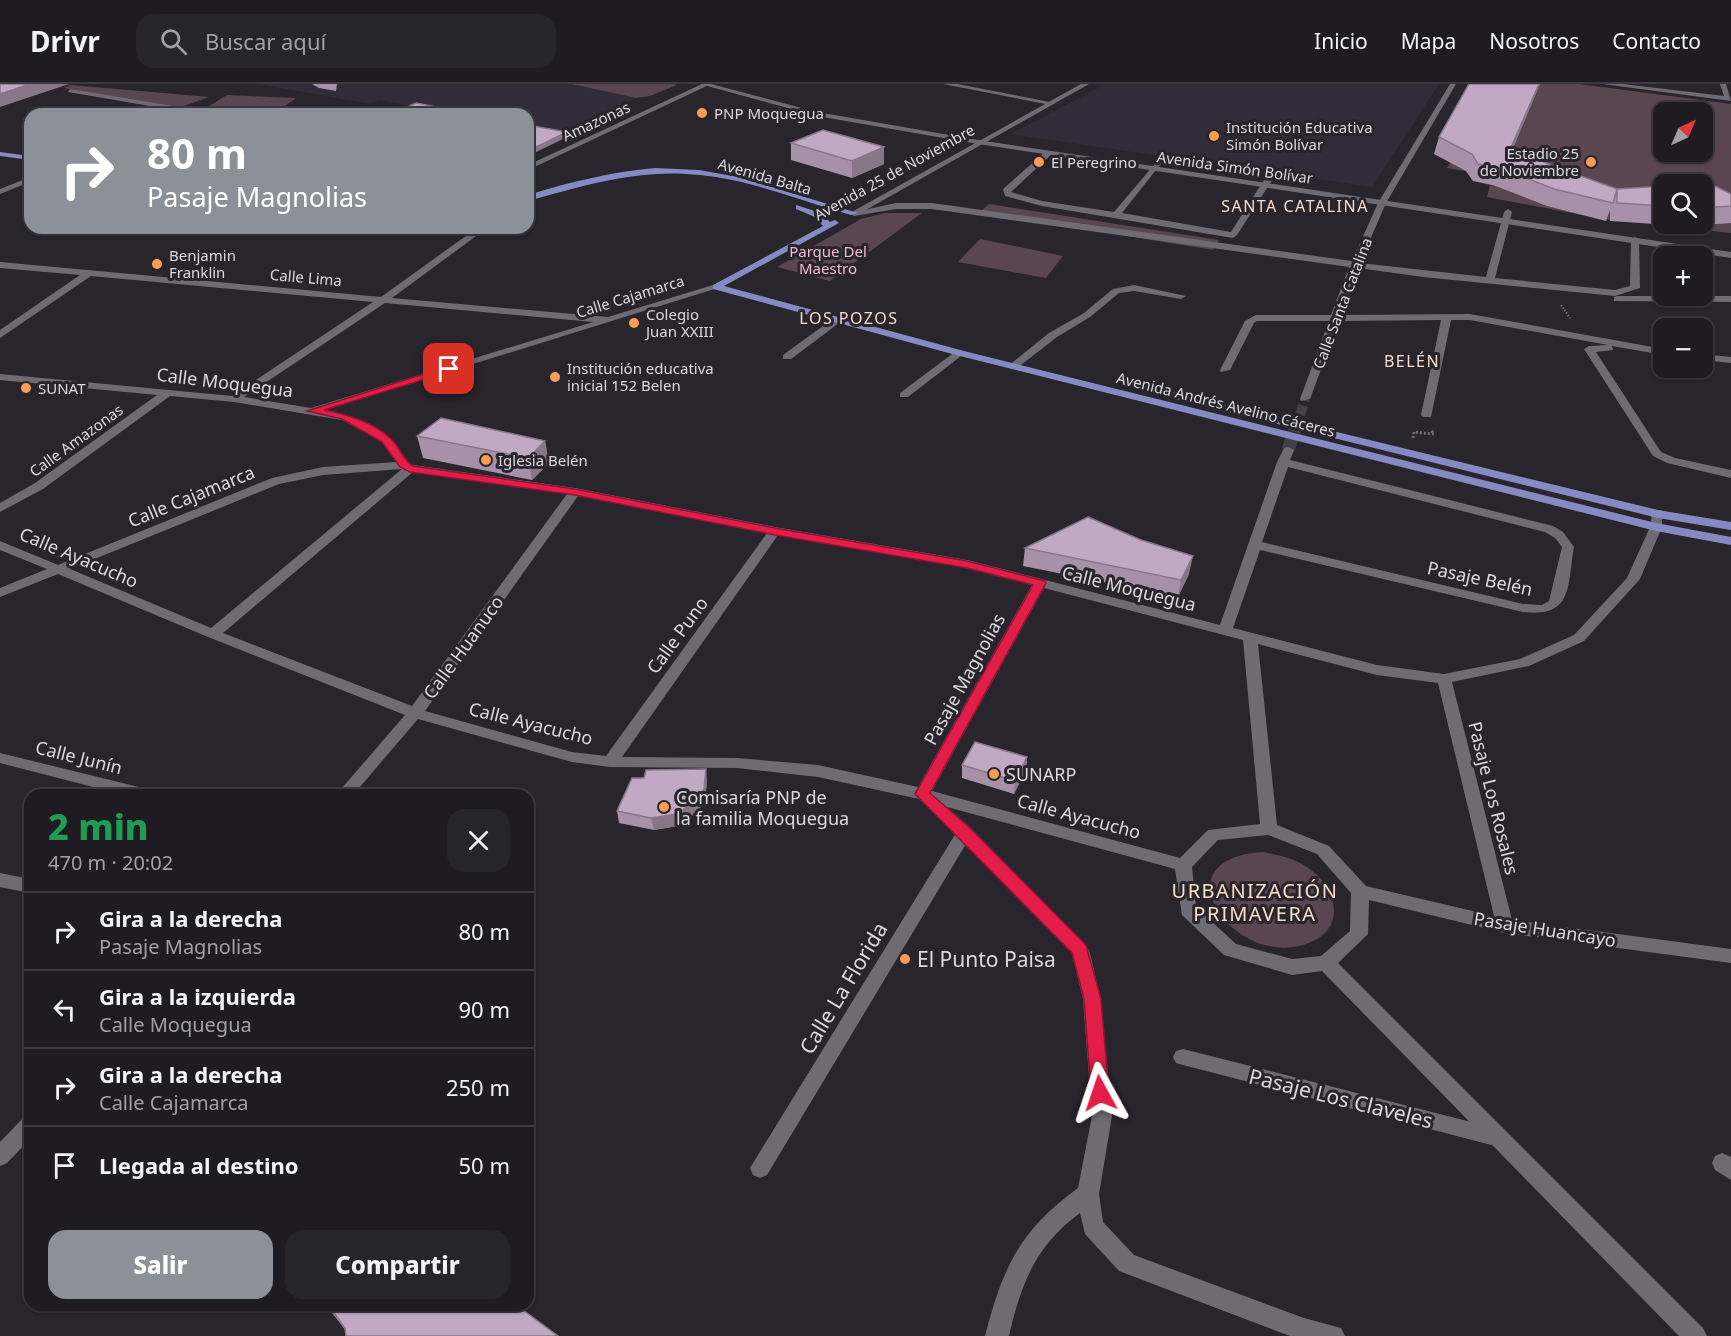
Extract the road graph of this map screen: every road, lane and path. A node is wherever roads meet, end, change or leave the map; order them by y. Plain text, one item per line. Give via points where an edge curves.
1 (706, 84) edge
2 (730, 84) edge
3 (946, 84) edge
4 (1086, 84) edge
5 (1453, 84) edge
6 (1606, 84) edge
7 (1723, 84) edge
8 (70, 90) dead end
9 (1730, 99) edge
10 (1051, 103) junction
11 (174, 108) edge
12 (992, 136) junction
13 (978, 142) junction
14 (1049, 153) junction
15 (0, 154) edge
16 (24, 157) edge
17 (1160, 161) junction
18 (0, 163) edge
19 (24, 165) edge
20 (534, 165) edge
21 (1154, 169) junction
22 (1268, 181) junction
23 (24, 182) edge
24 (0, 192) edge
25 (534, 196) edge
26 (1385, 198) junction
27 (534, 204) edge
28 (854, 213) junction
29 (1116, 215) junction
30 (1507, 216) junction
31 (828, 226) junction
32 (1607, 232) junction
33 (475, 234) edge
34 (1233, 235) junction
35 (1635, 240) junction
36 (1731, 245) edge
37 (1731, 255) edge
38 (1296, 256) junction
39 (1354, 264) junction
40 (0, 265) edge
41 (90, 272) junction
42 (1490, 281) junction
43 (727, 282) junction
44 (716, 287) junction
45 (1550, 287) junction
46 (1181, 296) dead end
47 (1583, 298) dead end
48 (384, 299) junction
49 (1731, 299) edge
50 (1447, 317) junction
51 (1336, 319) junction
52 (608, 320) junction
53 (838, 320) junction
54 (0, 334) edge
55 (1582, 336) junction
56 (1653, 350) edge
57 (1653, 352) edge
58 (960, 353) junction
59 (787, 357) dead end
60 (1713, 358) edge
61 (1731, 360) edge
62 (1018, 363) junction
63 (1225, 370) dead end
64 (0, 377) edge
65 (167, 393) junction
66 (904, 395) dead end
67 (234, 399) junction
68 (1305, 399) tunnel mouth
69 (312, 411) junction
70 (1427, 415) dead end
71 (407, 467) junction
72 (1731, 474) edge
73 (575, 492) junction
74 (0, 508) edge
75 (1657, 521) junction
76 (1731, 526) edge
77 (775, 531) junction
78 (1731, 541) edge
79 (0, 545) edge
80 (1257, 545) junction
81 (56, 569) junction
82 (1040, 583) junction
83 (0, 593) edge
84 (1225, 631) junction
85 (213, 634) junction
86 (1250, 638) junction
87 (1444, 679) junction
88 (416, 713) junction
89 (0, 758) edge
90 (610, 762) junction
91 (123, 789) edge
92 (349, 789) edge
93 (922, 794) junction
94 (1269, 829) junction
95 (965, 832) junction
96 (1183, 865) junction
97 (0, 880) edge
98 (24, 885) edge
99 (1360, 891) junction
100 (1505, 926) junction
101 (1731, 956) edge
102 (1326, 963) junction
103 (1183, 1057) dead end
104 (24, 1131) edge
105 (1499, 1138) junction
106 (0, 1156) edge
107 (760, 1168) dead end
108 (1088, 1194) junction
109 (1304, 1333) edge
110 (997, 1336) edge
111 (1332, 1336) edge
112 (1695, 1336) edge

1 - 13 street, Avenida Simón Bolívar via 818,114
1 - 20 street, Amazonas
2 - 12 street, Avenida Simón Bolívar via 824,109
3 - 10 street
4 - 10 street, Avenida 25 de Noviembre
5 - 26 street, Calle Santa Catalina
6 - 9 street
7 - 9 street
8 - 11 street
10 - 12 street, Avenida 25 de Noviembre
12 - 13 street, Avenida 25 de Noviembre
12 - 17 street, Avenida Simón Bolívar
13 - 14 street, Avenida Simón Bolívar
13 - 28 street, Avenida 25 de Noviembre
14 - 21 street, Avenida Simón Bolívar
14 - 29 street via 1009,188 1008,194
15 - 16 main road
17 - 21 street
17 - 22 street, Avenida Simón Bolívar
18 - 19 main road
21 - 22 street, Avenida Simón Bolívar
21 - 29 street
22 - 26 street, Avenida Simón Bolívar
22 - 34 street
23 - 24 street
25 - 28 main road, Avenida Balta via 605,175 672,170 734,179
26 - 30 street, Avenida Simón Bolívar
26 - 39 street, Calle Santa Catalina
27 - 31 main road, Avenida Balta via 608,182 697,179 800,207 818,215
28 - 31 main road, Avenida 25 de Noviembre
28 - 38 street via 896,206 932,206
29 - 34 street
30 - 32 street, Avenida Simón Bolívar
30 - 42 street
31 - 43 main road, Avenida 25 de Noviembre
32 - 35 street, Avenida Simón Bolívar
32 - 36 street, Avenida Simón Bolívar
33 - 48 street
34 - 38 street
35 - 37 street, Avenida Simón Bolívar
35 - 45 street via 1635,288 1615,293
38 - 39 street
39 - 42 street
39 - 51 street, Calle Santa Catalina
40 - 41 street, Calle Lima
41 - 48 street, Calle Lima
41 - 54 street
42 - 45 street
43 - 44 main road, Avenida 25 de Noviembre
43 - 62 main road, Avenida Andrés Avelino Cáceres
44 - 52 street, Calle Cajamarca
44 - 53 main road, Avenida Andrés Avelino Cáceres
45 - 55 path via 1552,292 1568,298 1557,299
46 - 62 street via 1134,288 1116,291
47 - 49 street
48 - 52 street, Calle Lima
48 - 67 street
50 - 51 street
50 - 55 street via 1470,317
50 - 70 street
51 - 63 street via 1256,318 1250,321
51 - 68 street, Calle Santa Catalina
52 - 69 street, Calle Cajamarca
53 - 58 main road, Avenida Andrés Avelino Cáceres
53 - 59 street
55 - 56 street
57 - 72 street via 1589,349 1657,454 1671,461
58 - 62 main road, Avenida Andrés Avelino Cáceres
58 - 66 street
60 - 61 street
62 - 75 main road, Avenida Andrés Avelino Cáceres
64 - 65 street, Calle Moquegua
65 - 67 street, Calle Moquegua
65 - 74 street, Calle Amazonas via 39,486
67 - 69 street, Calle Moquegua
69 - 71 street, Calle Moquegua via 345,417 386,440
71 - 73 street, Calle Moquegua
71 - 81 street, Calle Cajamarca via 323,471 276,481
71 - 85 street
73 - 77 street, Calle Moquegua
73 - 88 street, Calle Huanuco
75 - 76 main road, Avenida Andrés Avelino Cáceres
75 - 78 main road, Avenida Andrés Avelino Cáceres
75 - 87 street, Calle Moquegua via 1633,579 1579,638 1524,663
77 - 82 street, Calle Moquegua via 967,564
77 - 90 street, Calle Puno
79 - 81 street, Calle Ayacucho
80 - 80 street, Pasaje Belén via 1540,609 1551,607 1558,600 1568,547 1550,529 1285,456
80 - 84 street
81 - 83 street, Calle Cajamarca
81 - 85 street, Calle Ayacucho
82 - 84 street, Calle Moquegua
82 - 93 street, Pasaje Magnolias
84 - 86 street, Calle Moquegua
85 - 88 street, Calle Ayacucho
86 - 87 street, Calle Moquegua via 1377,670
86 - 94 street
87 - 100 street, Pasaje Los Rosales
88 - 90 street, Calle Ayacucho via 572,756
88 - 92 street, Calle Huanuco
89 - 91 street, Calle Junín
90 - 93 street, Calle Ayacucho via 737,763 818,771
93 - 95 street
93 - 96 street, Calle Ayacucho
94 - 96 street via 1214,834
94 - 99 street via 1323,850
95 - 107 street, Calle La Florida
95 - 108 street via 1080,950 1092,999 1102,1116
96 - 102 street via 1188,910 1230,950 1292,967
97 - 98 street
99 - 100 street, Pasaje Huancayo
99 - 102 street via 1359,934
100 - 101 street, Pasaje Huancayo
102 - 105 street
103 - 105 street, Pasaje Los Claveles
104 - 106 street
105 - 112 street
108 - 109 street via 1093,1227 1127,1263
108 - 110 street via 1057,1215 1025,1251 1005,1299
109 - 111 street

